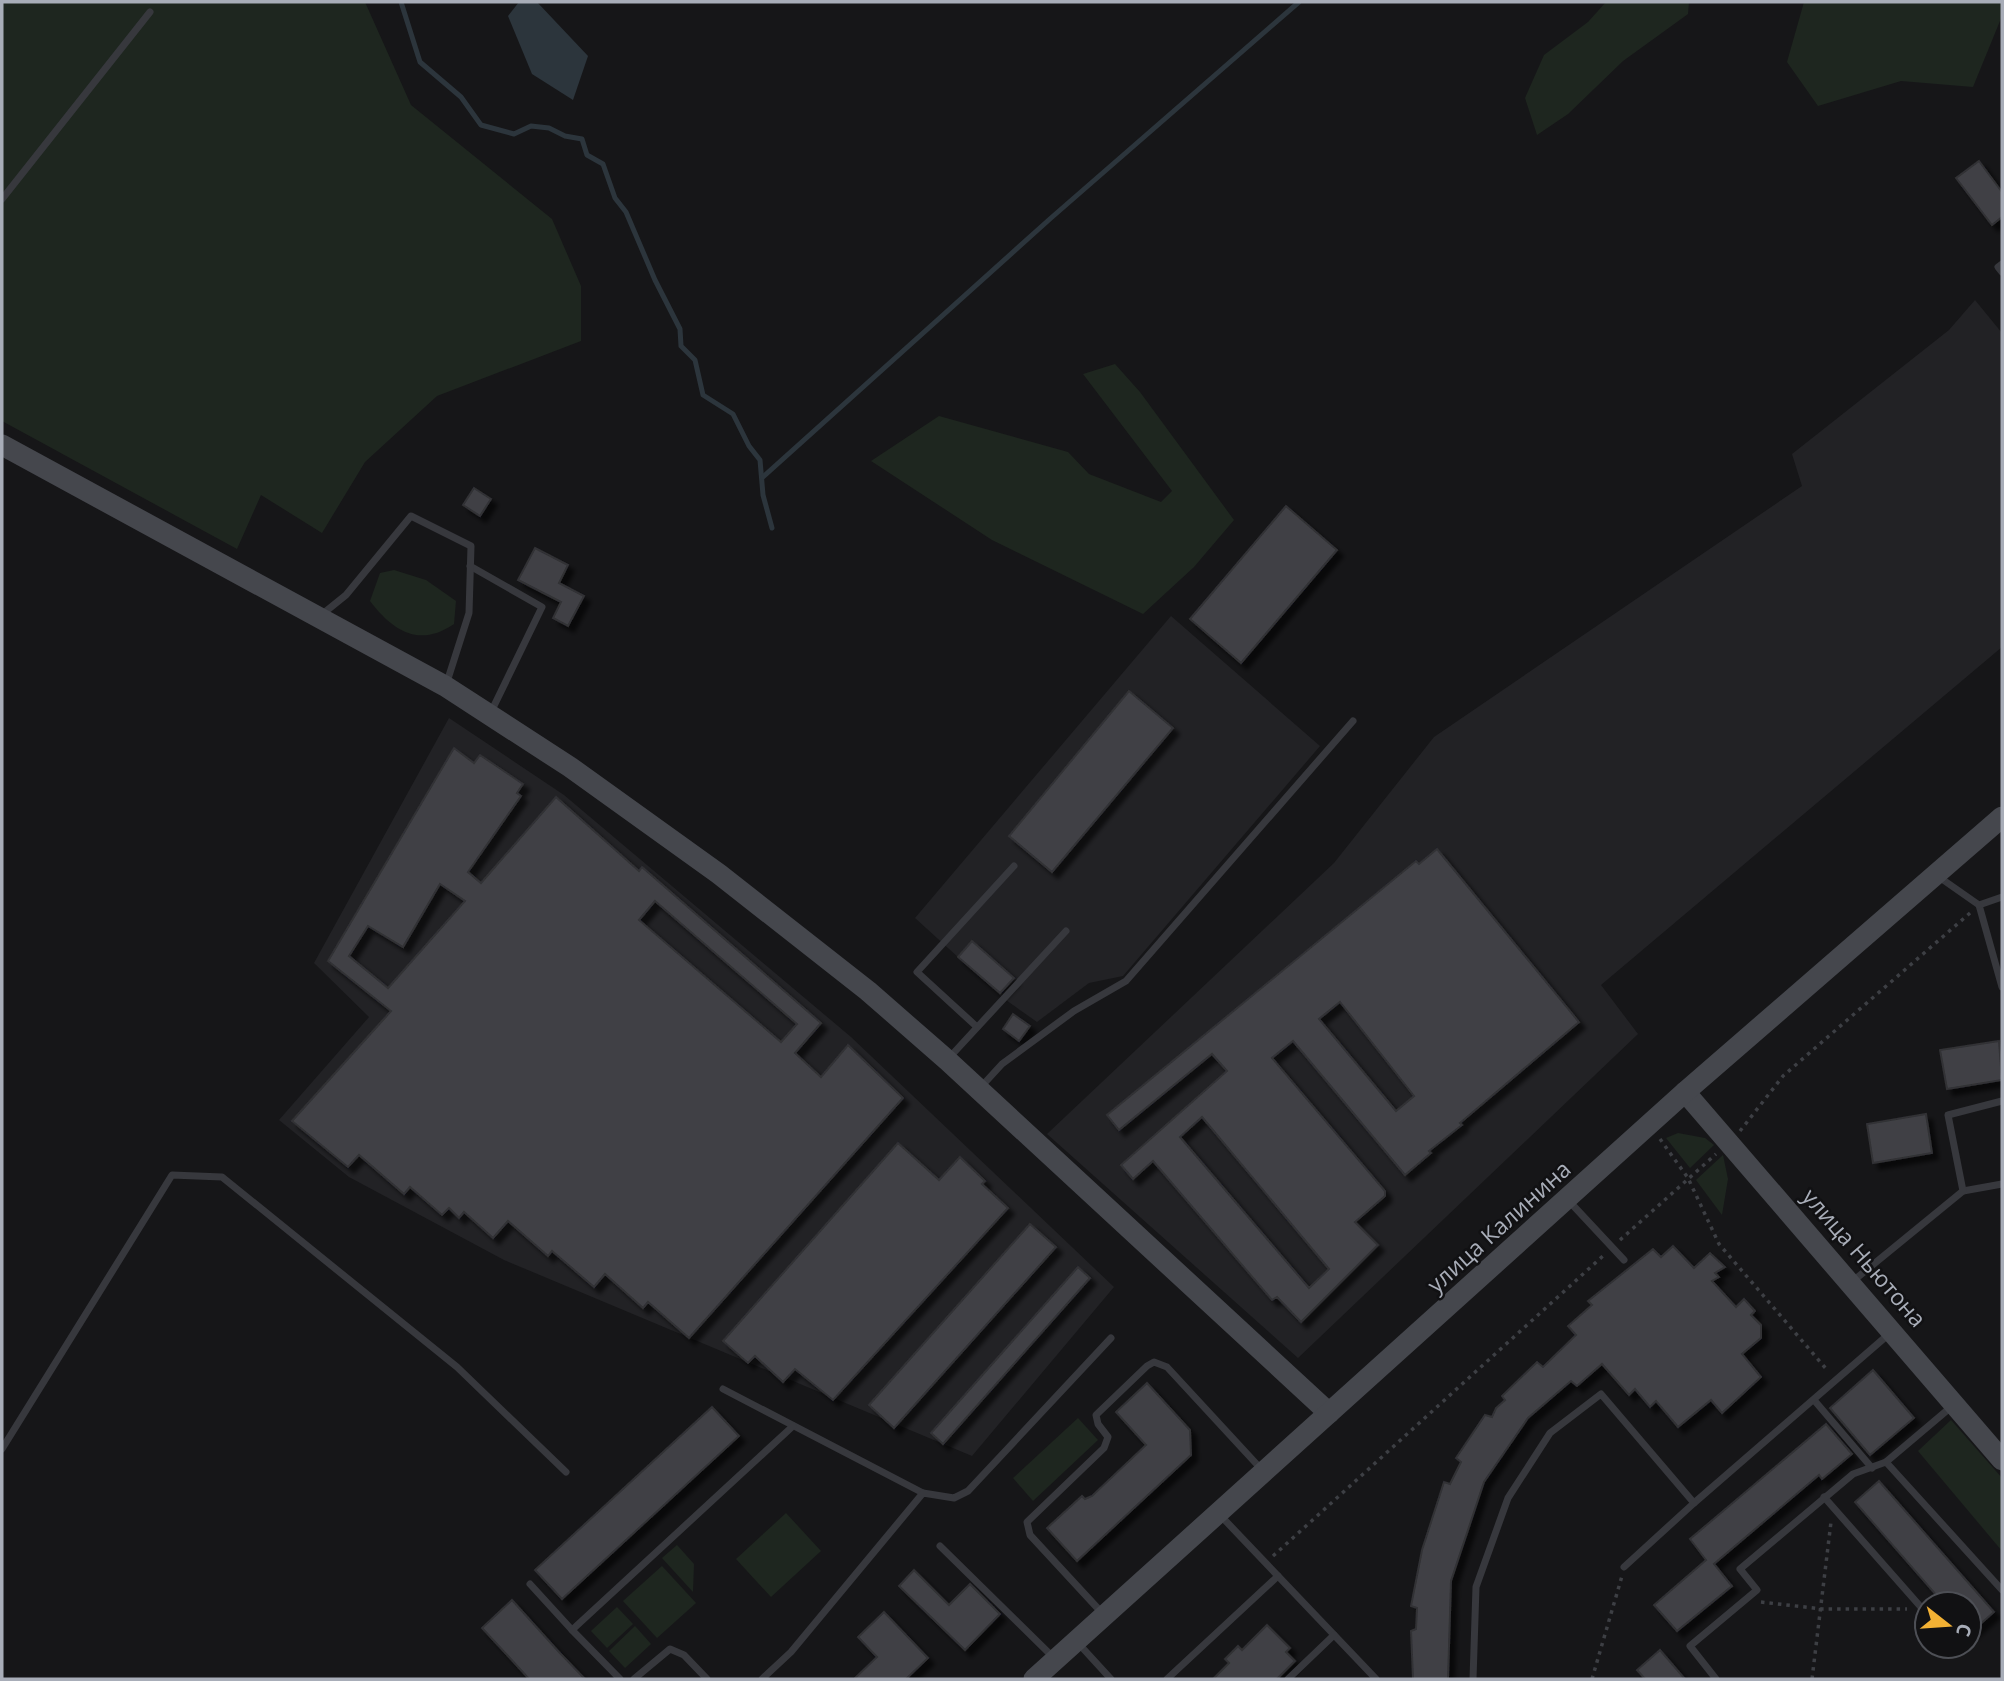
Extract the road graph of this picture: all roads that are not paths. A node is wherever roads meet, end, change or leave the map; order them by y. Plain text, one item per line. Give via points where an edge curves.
1 (150, 12) dead end
2 (2, 199) edge
3 (2002, 264) edge
4 (2002, 272) edge
5 (2, 445) edge
6 (470, 566) junction
7 (320, 617) junction
8 (445, 686) junction
9 (490, 715) junction
10 (1353, 721) dead end
11 (2002, 817) edge
12 (1014, 866) dead end
13 (1935, 875) junction
14 (2002, 897) edge
15 (1979, 905) junction
16 (1066, 931) dead end
17 (2002, 987) edge
18 (977, 1027) junction
19 (947, 1060) junction
20 (979, 1088) junction
21 (1685, 1091) junction
22 (2002, 1101) edge
23 (2002, 1184) edge
24 (1963, 1191) junction
25 (1568, 1200) junction
26 (1624, 1260) dead end
27 (1850, 1283) junction
28 (1892, 1332) junction
29 (1111, 1338) dead end
30 (723, 1389) dead end
31 (1814, 1400) junction
32 (1954, 1404) junction
33 (1329, 1413) junction
34 (793, 1426) junction
35 (2, 1449) edge
36 (2002, 1460) edge
37 (1886, 1462) junction
38 (1872, 1468) junction
39 (566, 1472) dead end
40 (1264, 1472) junction
41 (923, 1493) junction
42 (1824, 1497) junction
43 (1694, 1503) junction
44 (1217, 1513) junction
45 (940, 1546) dead end
46 (1624, 1567) road end
47 (1278, 1576) junction
48 (530, 1584) dead end
49 (2002, 1590) edge
50 (1913, 1597) edge
51 (1104, 1615) junction
52 (572, 1630) junction
53 (1334, 1635) junction
54 (1076, 1640) junction
55 (1055, 1660) junction
56 (620, 1679) edge
57 (634, 1679) edge
58 (707, 1679) edge
59 (762, 1679) edge
60 (1034, 1679) edge
61 (1111, 1679) edge
62 (1167, 1679) edge
63 (1288, 1679) edge
64 (1376, 1679) edge
65 (1473, 1679) edge
66 (1716, 1679) edge

1 - 2 lane
3 - 4 lane via 1998,267
5 - 7 main road
6 - 7 lane via 471,546 411,516 346,594
6 - 8 lane via 469,613
6 - 9 lane via 542,607
7 - 8 main road
8 - 9 main road
9 - 19 main road via 719,874 868,991
10 - 20 lane via 1126,981 1074,1011 1002,1064
11 - 13 main road, улица Калинина
12 - 18 lane via 917,972
13 - 15 lane
13 - 21 main road, улица Калинина
14 - 15 lane
15 - 17 lane
16 - 18 lane
18 - 19 lane
19 - 20 main road
20 - 33 main road
21 - 25 main road, улица Калинина
21 - 27 main road, улица Ньютона
22 - 24 lane via 1948,1115
23 - 24 lane
24 - 27 lane
25 - 26 lane
25 - 33 main road, улица Калинина
27 - 28 main road, улица Ньютона
28 - 31 lane
28 - 32 main road, улица Ньютона
29 - 41 lane via 968,1492 954,1498
30 - 34 lane
31 - 38 lane
31 - 43 lane
32 - 36 main road, улица Ньютона
32 - 37 lane
33 - 40 main road, улица Калинина
34 - 41 lane
34 - 52 lane
35 - 39 lane via 172,1175 222,1177 457,1367
37 - 38 lane
37 - 49 lane
38 - 42 lane via 1853,1474
40 - 44 main road, улица Калинина
40 - 51 lane via 1167,1367 1154,1362 1147,1366 1096,1415 1108,1437 1104,1448 1027,1522 1030,1535
41 - 59 lane via 791,1653
42 - 50 lane
42 - 66 lane via 1740,1569 1757,1590 1690,1646
43 - 46 lane
43 - 65 lane via 1601,1394 1550,1433 1508,1498 1476,1587
44 - 47 lane
44 - 51 main road, улица Калинина
45 - 55 lane
47 - 53 lane
47 - 62 lane
48 - 52 lane
51 - 54 main road, улица Калинина
52 - 56 lane
53 - 63 lane
53 - 64 lane
54 - 55 main road, улица Калинина
54 - 61 lane
55 - 60 main road, улица Калинина
57 - 58 lane via 670,1649 684,1655

